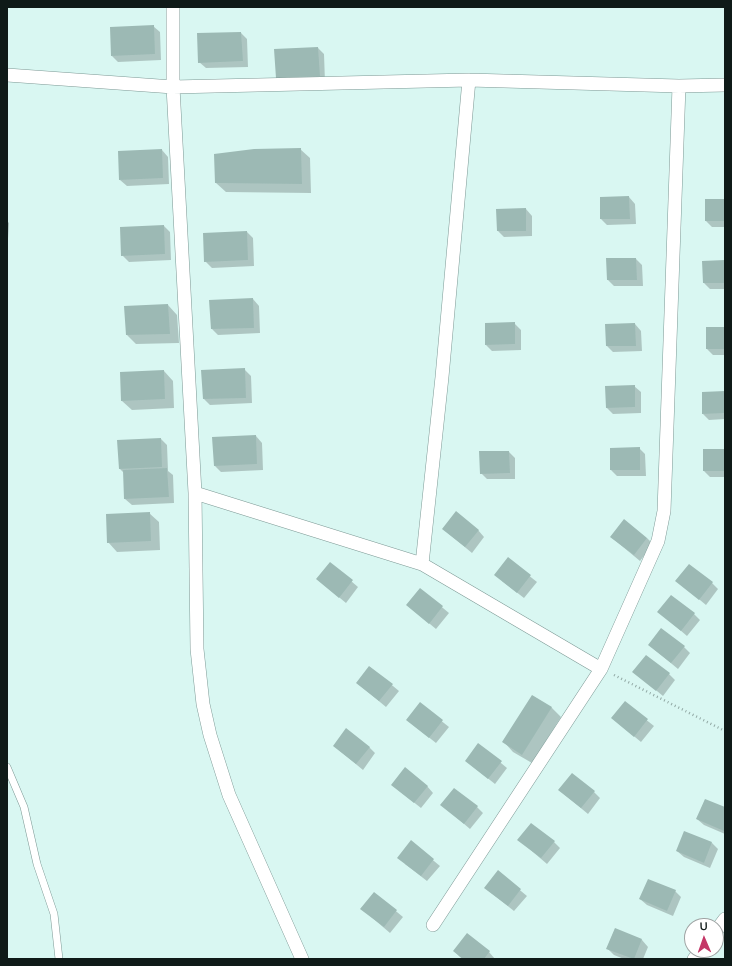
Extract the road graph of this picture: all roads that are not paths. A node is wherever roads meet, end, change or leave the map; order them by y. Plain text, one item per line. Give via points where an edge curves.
1 (173, 7) edge
2 (7, 75) edge
3 (469, 80) junction
4 (725, 85) edge
5 (679, 86) junction
6 (173, 87) junction
7 (195, 493) junction
8 (422, 564) junction
9 (601, 669) junction
10 (7, 767) edge
11 (433, 925) dead end
12 (59, 959) edge
13 (302, 959) edge

1 - 6 street
2 - 6 street
3 - 5 street
3 - 6 street
3 - 8 street
4 - 5 street
5 - 9 street via 662,526 658,541
6 - 7 street
7 - 8 street
7 - 13 street via 197,649 203,704 210,735 229,795
8 - 9 street
9 - 11 street
10 - 12 lane via 24,806 37,864 54,914

